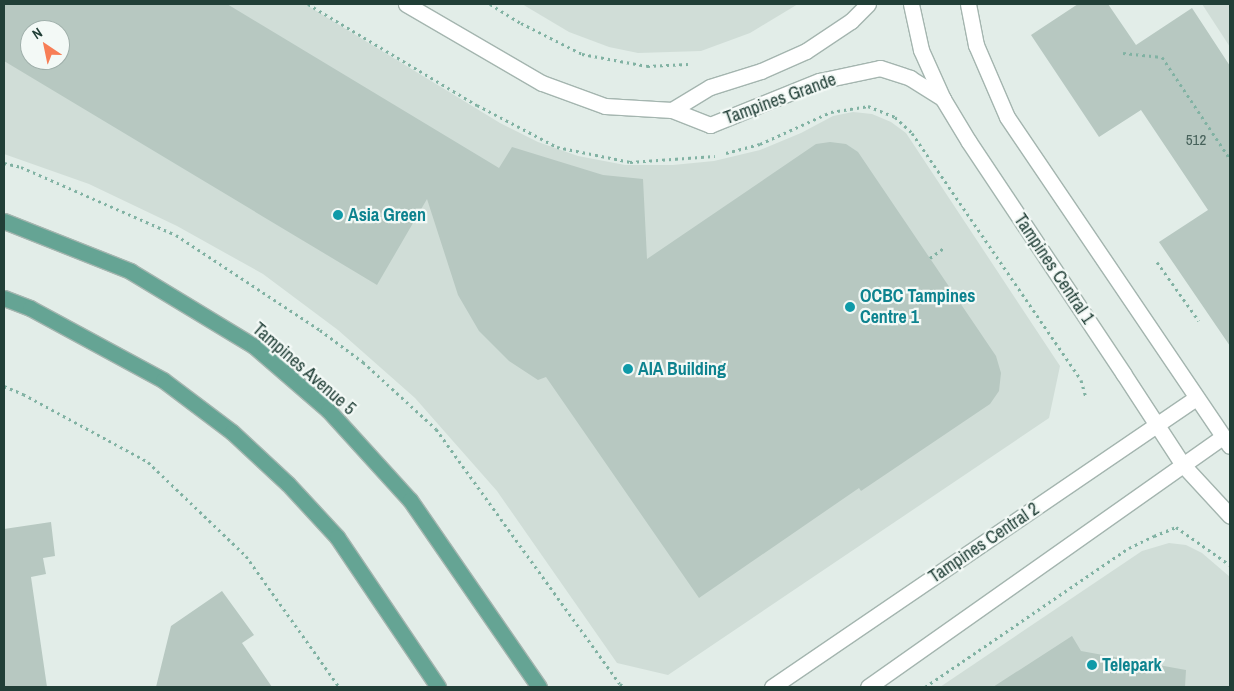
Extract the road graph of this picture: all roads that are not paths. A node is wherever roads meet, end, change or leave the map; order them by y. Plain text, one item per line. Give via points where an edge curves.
1 (406, 4) edge
2 (868, 4) edge
3 (911, 4) edge
4 (968, 4) edge
5 (943, 99) junction
6 (672, 110) junction
7 (4, 221) edge
8 (4, 298) edge
9 (1196, 398) junction
10 (1158, 426) junction
11 (1227, 442) edge
12 (1182, 466) junction
13 (1230, 516) edge
14 (438, 687) edge
15 (539, 687) edge
16 (772, 687) edge
17 (868, 687) edge

1 - 6 street, Tampines Grande via 542,83 605,106
2 - 6 street, Tampines Grande via 851,22 806,52 710,88
3 - 5 street, Tampines Central 1 via 921,50
4 - 9 street via 976,45 1007,117
5 - 6 street, Tampines Grande via 910,78 880,68 819,81 710,125
5 - 10 street, Tampines Central 1
7 - 15 main road, Tampines Avenue 5 via 130,271 254,346 328,410 410,500
8 - 14 main road via 30,308 163,380 232,432 288,484 337,537
9 - 10 street, Tampines Central 2
9 - 11 street
10 - 12 street, Tampines Central 1
10 - 16 street, Tampines Central 2
11 - 12 street
12 - 13 street, Tampines Central 1
12 - 17 street

